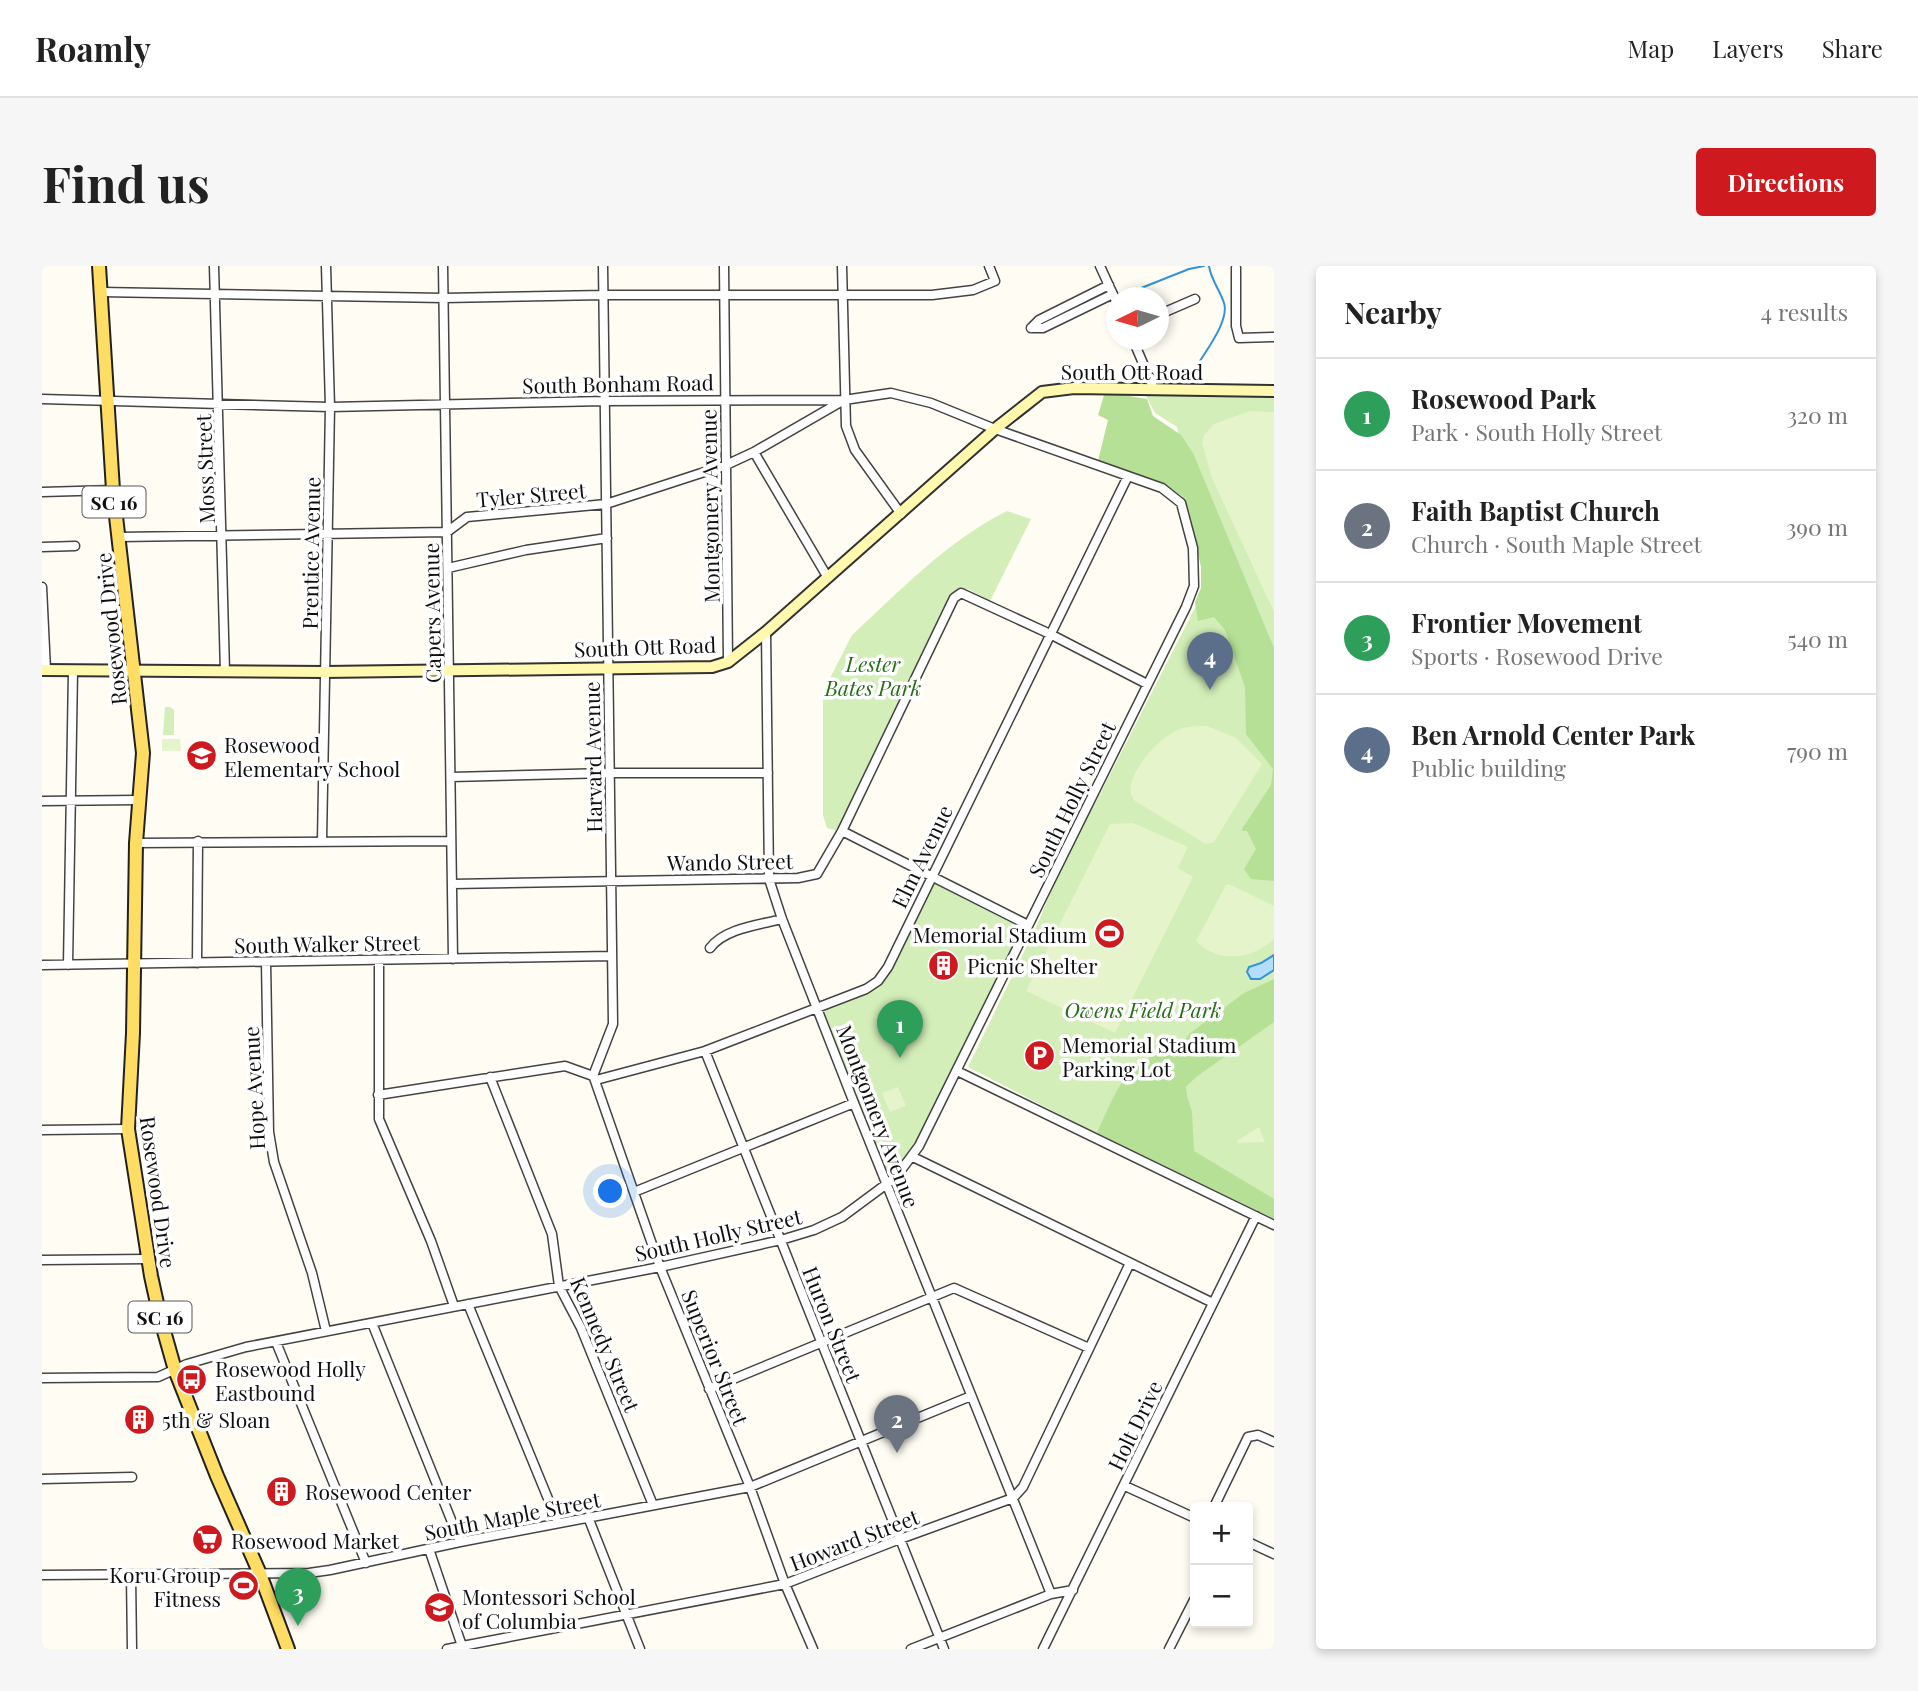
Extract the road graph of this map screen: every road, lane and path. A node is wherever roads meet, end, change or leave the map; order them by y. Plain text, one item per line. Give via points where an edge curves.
1 (99, 266) edge
2 (214, 266) edge
3 (326, 266) edge
4 (443, 266) edge
5 (603, 266) edge
6 (724, 266) edge
7 (842, 266) edge
8 (989, 266) edge
9 (1100, 266) edge
10 (1236, 268) dead end
11 (1109, 285) joint
12 (101, 292) junction
13 (215, 293) junction
14 (843, 294) junction
15 (604, 295) junction
16 (724, 295) junction
17 (326, 297) junction
18 (444, 299) junction
19 (1195, 299) dead end
20 (1106, 302) edge
21 (1169, 310) edge
22 (1274, 337) edge
23 (1137, 350) edge
24 (1154, 389) junction
25 (1274, 391) edge
26 (42, 399) edge
27 (725, 399) junction
28 (108, 400) junction
29 (844, 400) junction
30 (605, 401) junction
31 (219, 402) junction
32 (445, 404) junction
33 (330, 407) junction
34 (995, 429) junction
35 (754, 452) junction
36 (726, 465) junction
37 (1128, 476) junction
38 (113, 490) junction
39 (42, 492) edge
40 (1176, 497) joint
41 (606, 504) junction
42 (901, 514) junction
43 (447, 532) junction
44 (328, 534) junction
45 (119, 537) junction
46 (223, 537) junction
47 (607, 538) junction
48 (75, 545) dead end
49 (42, 547) edge
50 (448, 568) junction
51 (828, 578) junction
52 (42, 587) edge
53 (766, 632) junction
54 (1050, 634) junction
55 (728, 662) junction
56 (608, 667) junction
57 (44, 670) edge
58 (449, 670) junction
59 (73, 671) junction
60 (135, 671) junction
61 (226, 671) junction
62 (325, 672) junction
63 (1147, 684) junction
64 (610, 773) junction
65 (768, 773) junction
66 (450, 777) junction
67 (138, 800) junction
68 (42, 801) edge
69 (71, 801) junction
70 (842, 831) junction
71 (322, 840) junction
72 (198, 841) junction
73 (451, 841) junction
74 (136, 843) junction
75 (931, 874) junction
76 (769, 879) junction
77 (611, 881) junction
78 (452, 884) junction
79 (782, 919) junction
80 (1028, 925) junction
81 (710, 948) dead end
82 (612, 956) junction
83 (453, 959) junction
84 (379, 960) junction
85 (267, 962) junction
86 (197, 963) junction
87 (134, 964) junction
88 (42, 965) edge
89 (68, 965) junction
90 (818, 1007) junction
91 (705, 1051) junction
92 (957, 1071) junction
93 (490, 1077) junction
94 (594, 1078) junction
95 (378, 1095) junction
96 (854, 1103) junction
97 (128, 1129) junction
98 (42, 1130) edge
99 (744, 1148) junction
100 (913, 1157) junction
101 (887, 1184) junction
102 (634, 1192) junction
103 (1256, 1216) junction
104 (1274, 1225) edge
105 (781, 1240) junction
106 (148, 1259) junction
107 (43, 1262) edge
108 (1130, 1263) junction
109 (660, 1267) junction
110 (559, 1286) junction
111 (931, 1298) junction
112 (1213, 1303) junction
113 (468, 1304) junction
114 (454, 1306) junction
115 (372, 1323) junction
116 (326, 1331) junction
117 (276, 1342) junction
118 (822, 1343) junction
119 (1089, 1348) junction
120 (175, 1370) junction
121 (42, 1378) edge
122 (709, 1389) junction
123 (971, 1396) junction
124 (861, 1441) junction
125 (1274, 1442) edge
126 (132, 1478) dead end
127 (42, 1479) edge
128 (1125, 1486) junction
129 (750, 1487) junction
130 (1013, 1498) junction
131 (1216, 1502) edge
132 (653, 1505) junction
133 (1190, 1516) edge
134 (587, 1517) junction
135 (558, 1523) junction
136 (900, 1539) junction
137 (460, 1542) junction
138 (1253, 1544) edge
139 (429, 1549) junction
140 (1274, 1554) edge
141 (366, 1563) junction
142 (260, 1574) junction
143 (131, 1575) junction
144 (42, 1576) edge
145 (785, 1584) junction
146 (1073, 1590) junction
147 (1051, 1594) junction
148 (1190, 1608) edge
149 (627, 1614) junction
150 (940, 1638) junction
151 (462, 1648) edge
152 (132, 1649) edge
153 (288, 1649) edge
154 (447, 1649) edge
155 (640, 1649) edge
156 (813, 1649) edge
157 (911, 1649) edge
158 (944, 1649) edge
159 (1043, 1649) edge
160 (1169, 1649) edge

1 - 12 main road, Rosewood Drive / SC 16
2 - 13 street, Moss Street
3 - 17 street, Prentice Avenue
4 - 18 street, Capers Avenue
5 - 15 street, Harvard Avenue
6 - 16 street, Montgomery Avenue
7 - 14 street
8 - 14 street via 995,281 973,290 932,295
9 - 11 street
10 - 22 street via 1239,338
11 - 20 street via 1031,328 1043,328
12 - 13 street
12 - 28 main road, Rosewood Drive / SC 16
13 - 17 street
13 - 31 street, Moss Street
14 - 16 street
14 - 29 street
15 - 16 street
15 - 18 street
15 - 30 street, Harvard Avenue
16 - 27 street, Montgomery Avenue
17 - 18 street
17 - 33 street, Prentice Avenue
18 - 32 street, Capers Avenue
19 - 21 street
23 - 24 street
24 - 25 street, South Ott Road
24 - 34 street, South Ott Road via 1042,392
26 - 28 street, South Bonham Road
27 - 29 street, South Bonham Road
27 - 30 street, South Bonham Road
27 - 36 street, Montgomery Avenue
28 - 31 street, South Bonham Road
28 - 38 main road, Rosewood Drive / SC 16
29 - 34 street, South Bonham Road via 891,393 931,403
29 - 35 street, Tyler Street
29 - 42 street via 846,426 855,450
30 - 32 street, South Bonham Road
30 - 41 street, Harvard Avenue
31 - 33 street, South Bonham Road
31 - 46 street, Moss Street
32 - 33 street, South Bonham Road
32 - 43 street, Capers Avenue
33 - 44 street, Prentice Avenue
34 - 37 street, South Bonham Road
34 - 42 street, South Ott Road
35 - 36 street, Tyler Street
35 - 51 street
36 - 41 street, Tyler Street
36 - 55 street, Montgomery Avenue
37 - 40 street, South Bonham Road
37 - 54 street, Elm Avenue
38 - 39 street
38 - 45 main road, Rosewood Drive / SC 16
40 - 63 street, South Holly Street via 1193,548 1194,586
41 - 43 street, Tyler Street via 467,517
41 - 47 street, Harvard Avenue
42 - 51 street, South Ott Road
43 - 44 street, Tyler Street
43 - 50 street, Capers Avenue
44 - 46 street, Tyler Street
44 - 62 street, Prentice Avenue
45 - 46 street, Tyler Street
45 - 60 main road, Rosewood Drive / SC 16
46 - 61 street, Moss Street
47 - 50 street
47 - 56 street, Harvard Avenue
48 - 49 street
50 - 58 street, Capers Avenue
51 - 53 street, South Ott Road
52 - 57 street
53 - 55 street, South Ott Road
53 - 65 street, Montgomery Avenue
54 - 63 street
54 - 70 street, Wando Street via 961,593 954,598
54 - 75 street, Elm Avenue
55 - 56 street, South Ott Road via 712,667
56 - 58 street, South Ott Road
56 - 64 street, Harvard Avenue
57 - 59 street, South Ott Road
58 - 62 street, South Ott Road
58 - 66 street, Capers Avenue
59 - 60 street, South Ott Road
59 - 69 street
60 - 61 street, South Ott Road
60 - 67 main road, Rosewood Drive / SC 16 via 141,737 134,760
61 - 62 street, South Ott Road
62 - 71 street, Prentice Avenue
63 - 80 street, South Holly Street
64 - 65 street
64 - 66 street
64 - 77 street, Harvard Avenue
65 - 76 street, Montgomery Avenue
66 - 73 street, Capers Avenue
67 - 69 street
67 - 74 main road, Rosewood Drive / SC 16
68 - 69 street
69 - 89 street
70 - 75 street
70 - 76 street, Wando Street via 817,874
71 - 72 street
71 - 73 street
72 - 74 street
72 - 86 street
73 - 78 street, Capers Avenue
74 - 87 main road, Rosewood Drive / SC 16
75 - 80 street
75 - 90 street, Elm Avenue via 879,980
76 - 77 street, Wando Street
76 - 79 street, Montgomery Avenue
77 - 78 street, Wando Street
77 - 82 street, Harvard Avenue
78 - 83 street, Capers Avenue
79 - 81 street via 725,935
79 - 90 street, Montgomery Avenue
80 - 92 street, South Holly Street
82 - 83 street, South Walker Street
82 - 94 street, Harvard Avenue via 612,1024
83 - 84 street, South Walker Street
84 - 85 street, South Walker Street
84 - 95 street
85 - 86 street, South Walker Street
85 - 116 street, Hope Avenue via 270,1142
86 - 87 street, South Walker Street
87 - 89 street, South Walker Street
87 - 97 main road, Rosewood Drive / SC 16
88 - 89 street, South Walker Street
90 - 91 street, Elm Avenue
90 - 96 street, Montgomery Avenue
91 - 94 street, Elm Avenue
91 - 99 street, Huron Street
92 - 100 street, South Holly Street
92 - 103 street
93 - 94 street via 565,1066
93 - 95 street
93 - 110 street, Kennedy Street via 552,1234
94 - 102 street, Superior Street
95 - 114 street via 379,1119
96 - 99 street
96 - 101 street, Montgomery Avenue
97 - 98 street
97 - 106 main road, Rosewood Drive / SC 16
99 - 102 street
99 - 105 street, Huron Street
100 - 101 street, South Holly Street
100 - 108 street
101 - 105 street, South Holly Street via 842,1217
101 - 111 street, Montgomery Avenue
102 - 109 street, Superior Street
103 - 104 street
103 - 112 street, Holt Drive
105 - 109 street, South Holly Street
105 - 118 street, Huron Street
106 - 107 street
106 - 120 main road, Rosewood Drive / SC 16
108 - 112 street
108 - 119 street
109 - 110 street, South Holly Street
109 - 122 street, Superior Street
110 - 113 street, South Holly Street
110 - 132 street, Kennedy Street via 581,1328
111 - 118 street
111 - 119 street via 954,1288
111 - 123 street, Montgomery Avenue
112 - 128 street, Holt Drive
113 - 114 street, South Holly Street
113 - 135 street
114 - 115 street, South Holly Street
115 - 116 street, South Holly Street
115 - 137 street
116 - 117 street, South Holly Street
117 - 120 street, South Holly Street
117 - 141 street
118 - 122 street
118 - 124 street, Huron Street
119 - 130 street via 1023,1487
120 - 121 street, South Holly Street via 158,1377
120 - 142 main road, Rosewood Drive / SC 16
122 - 129 street, Superior Street
123 - 124 street, South Maple Street
123 - 130 street, Montgomery Avenue
124 - 129 street, South Maple Street
124 - 136 street, Huron Street
125 - 131 street via 1258,1435 1248,1437
126 - 127 street
128 - 133 street
128 - 146 street, Holt Drive
129 - 132 street, South Maple Street
129 - 145 street, Superior Street
130 - 136 street, Howard Street
130 - 147 street, Montgomery Avenue
132 - 134 street, South Maple Street
134 - 135 street, South Maple Street
134 - 149 street
135 - 137 street, South Maple Street
136 - 145 street, Howard Street
136 - 150 street, Huron Street
137 - 139 street, South Maple Street
138 - 140 street
139 - 141 street, South Maple Street
139 - 151 street
141 - 142 street, South Maple Street via 309,1573
142 - 143 street, South Maple Street
142 - 153 main road, Rosewood Drive / SC 16
143 - 144 street, South Maple Street
143 - 152 street
145 - 149 street, Howard Street
145 - 156 street, Superior Street
146 - 147 street
146 - 159 street, Holt Drive
147 - 150 street
148 - 160 street
149 - 151 street, Howard Street
149 - 155 street
150 - 157 street
150 - 158 street, Huron Street
151 - 154 street, Howard Street

